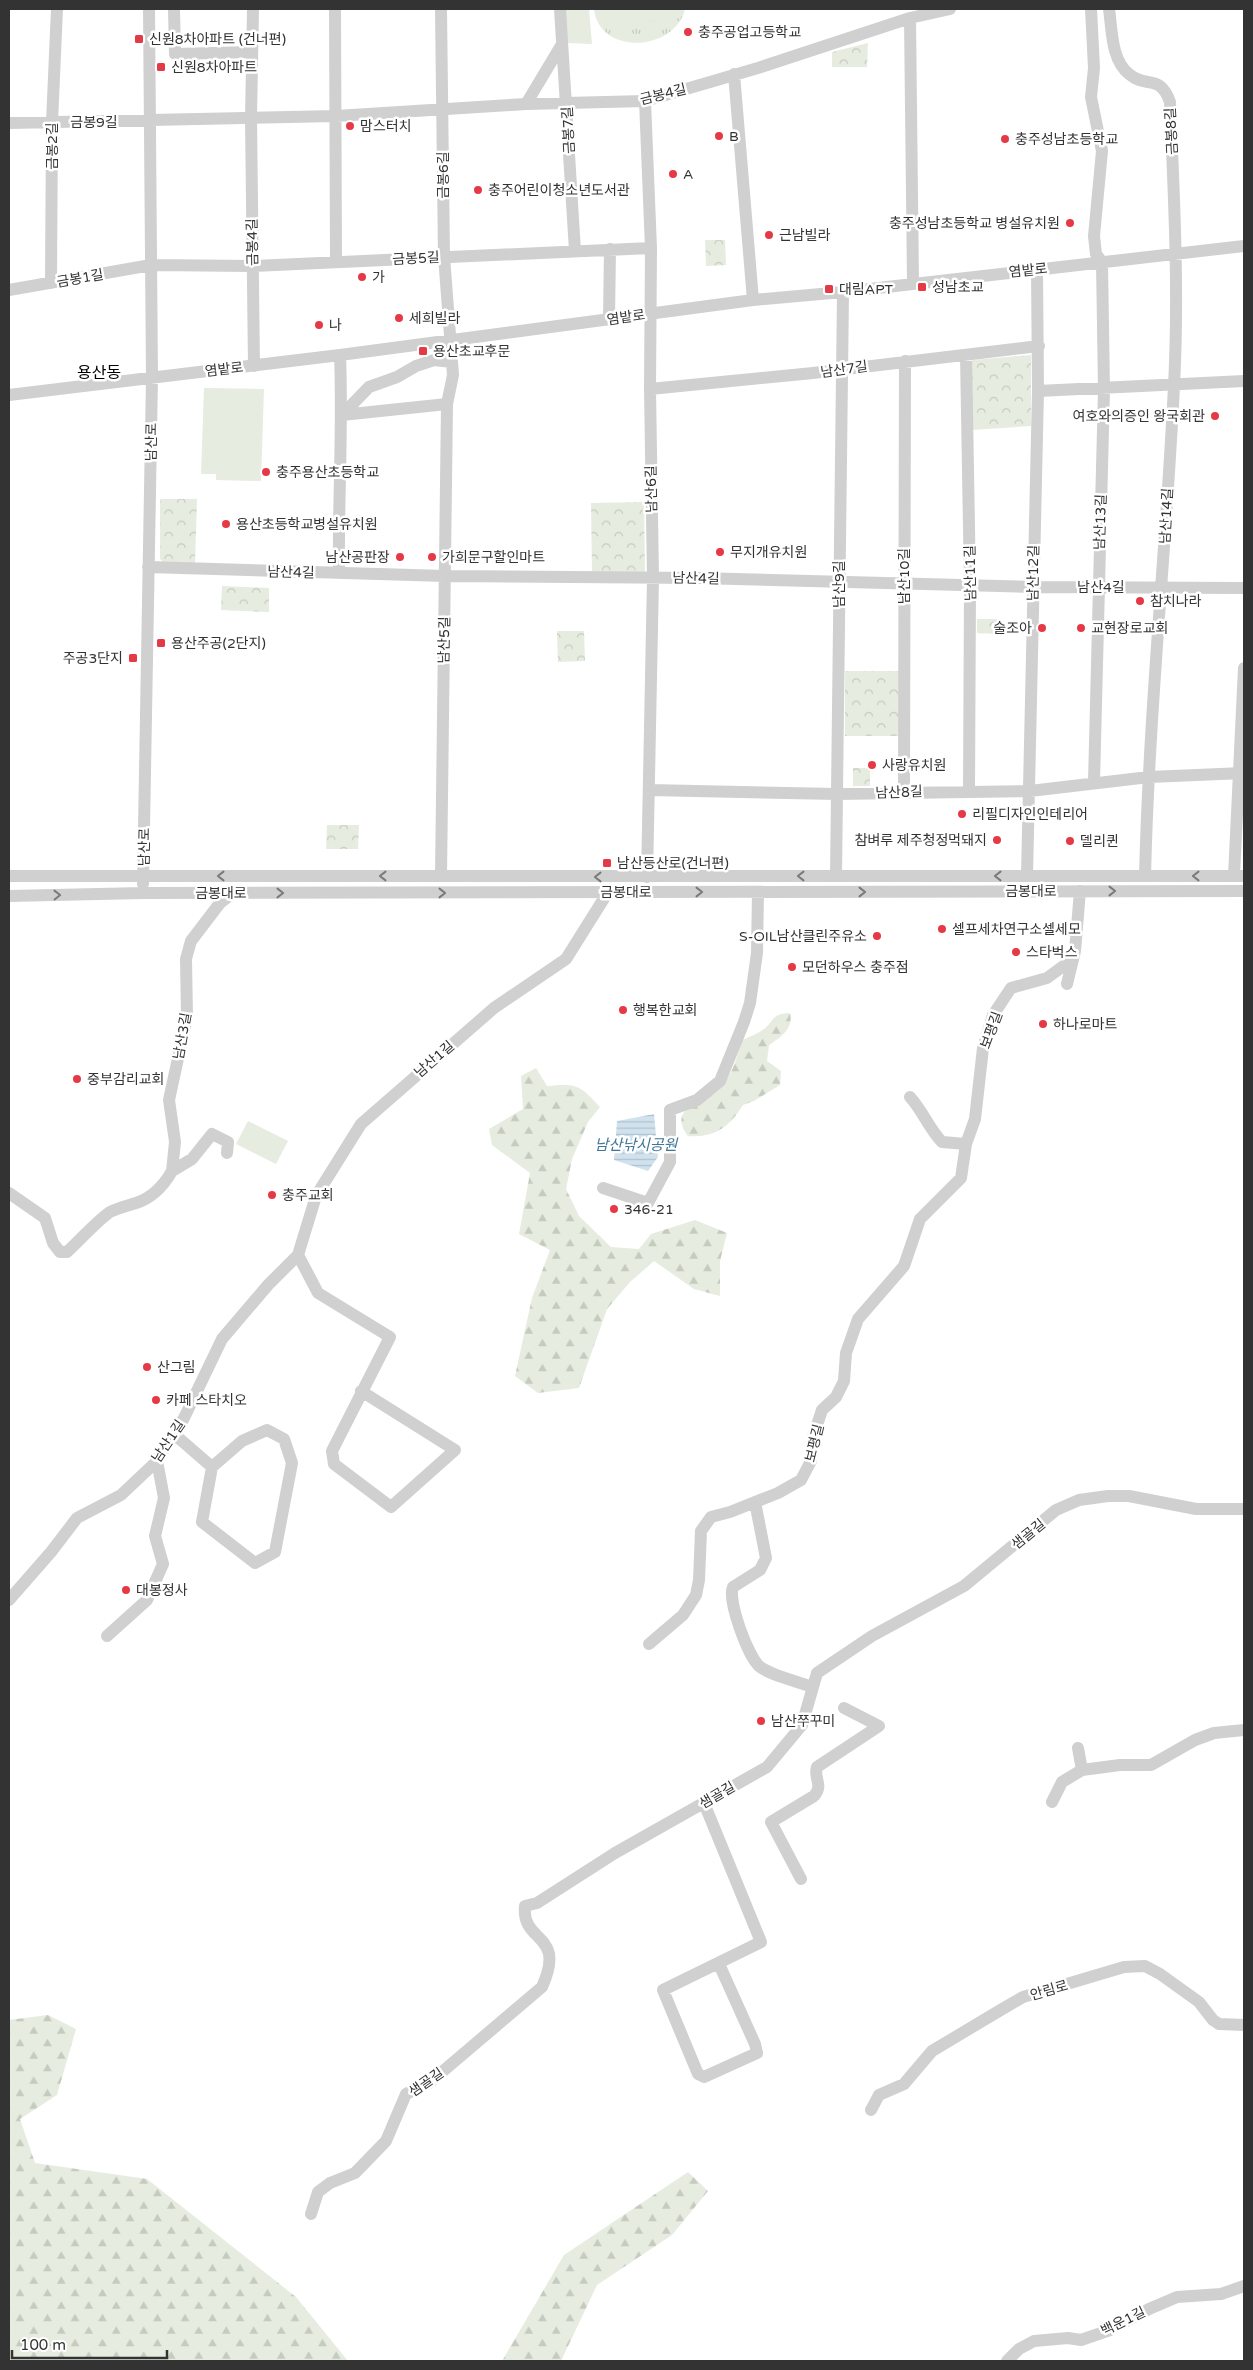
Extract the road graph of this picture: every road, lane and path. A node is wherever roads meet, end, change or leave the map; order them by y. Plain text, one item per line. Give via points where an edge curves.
1 (57, 9) edge
2 (149, 9) edge
3 (174, 9) edge
4 (253, 9) edge
5 (335, 9) edge
6 (441, 9) edge
7 (560, 9) edge
8 (950, 9) edge
9 (1091, 9) edge
10 (1109, 9) edge
11 (910, 18) junction
12 (562, 44) junction
13 (252, 52) junction
14 (734, 74) junction
15 (645, 101) junction
16 (526, 104) junction
17 (566, 104) junction
18 (443, 109) junction
19 (336, 116) junction
20 (251, 118) junction
21 (150, 121) junction
22 (52, 122) junction
23 (9, 123) edge
24 (1244, 246) edge
25 (651, 248) junction
26 (610, 249) junction
27 (575, 251) junction
28 (1176, 255) junction
29 (444, 256) junction
30 (336, 262) junction
31 (1102, 262) junction
32 (152, 266) junction
33 (252, 266) junction
34 (1037, 269) junction
35 (51, 283) junction
36 (913, 283) junction
37 (9, 290) edge
38 (843, 292) junction
39 (753, 300) junction
40 (650, 314) junction
41 (609, 319) junction
42 (451, 340) junction
43 (1039, 346) junction
44 (340, 355) junction
45 (966, 355) junction
46 (905, 361) junction
47 (452, 362) junction
48 (254, 366) junction
49 (840, 368) junction
50 (152, 378) junction
51 (1244, 381) edge
52 (1174, 385) junction
53 (650, 389) junction
54 (1104, 390) junction
55 (1038, 391) junction
56 (9, 395) edge
57 (447, 404) junction
58 (342, 415) junction
59 (148, 568) junction
60 (339, 573) junction
61 (445, 576) junction
62 (653, 578) junction
63 (839, 582) junction
64 (903, 585) junction
65 (970, 586) junction
66 (1098, 586) junction
67 (1032, 587) junction
68 (1162, 587) junction
69 (1244, 588) edge
70 (1244, 668) edge
71 (1241, 773) edge
72 (1149, 777) junction
73 (1094, 782) junction
74 (649, 790) junction
75 (970, 790) junction
76 (904, 791) junction
77 (1030, 791) junction
78 (837, 794) junction
79 (9, 876) edge
80 (143, 876) junction
81 (441, 876) junction
82 (836, 876) junction
83 (1027, 876) junction
84 (1145, 876) junction
85 (1239, 876) edge
86 (647, 877) junction
87 (1080, 891) junction
88 (1244, 891) edge
89 (608, 892) junction
90 (758, 892) junction
91 (233, 893) junction
92 (143, 894) junction
93 (9, 896) edge
94 (1073, 959) junction
95 (1067, 984) dead end
96 (910, 1097) dead end
97 (966, 1144) junction
98 (227, 1153) dead end
99 (172, 1171) junction
100 (603, 1188) dead end
101 (9, 1193) edge
102 (298, 1255) junction
103 (361, 1391) junction
104 (174, 1434) junction
105 (157, 1461) junction
106 (212, 1467) junction
107 (755, 1502) junction
108 (1244, 1508) edge
109 (9, 1600) edge
110 (107, 1636) dead end
111 (649, 1644) dead end
112 (813, 1687) junction
113 (844, 1708) dead end
114 (1244, 1730) edge
115 (1078, 1748) dead end
116 (1082, 1770) junction
117 (1052, 1802) dead end
118 (704, 1803) junction
119 (801, 1878) dead end
120 (719, 1964) junction
121 (1244, 2025) edge
122 (871, 2110) dead end
123 (311, 2214) dead end
124 (1244, 2286) edge
125 (1007, 2361) edge

1 - 22 street, 금봉2길
2 - 21 street, 남산로
3 - 13 street via 175,54
4 - 13 street, 금봉4길
5 - 19 street
6 - 18 street, 금봉6길
7 - 12 street, 금봉7길
8 - 11 street, 금봉4길
9 - 31 street, 남산13길 via 1094,68 1091,97 1102,151 1094,236 1096,254
10 - 28 street, 금봉8길 via 1117,58 1122,67 1138,80 1159,84 1170,102
11 - 14 street, 금봉4길
11 - 36 street
12 - 16 street
12 - 17 street, 금봉7길
13 - 20 street, 금봉4길
14 - 15 street, 금봉4길
14 - 39 street
15 - 17 street, 금봉4길
15 - 25 street, 남산6길
16 - 17 street, 금봉4길
16 - 18 street, 금봉4길
17 - 27 street, 금봉7길
18 - 19 street, 금봉4길
18 - 29 street, 금봉6길
19 - 20 street, 금봉4길
19 - 30 street
20 - 21 street, 금봉4길
20 - 33 street, 금봉4길
21 - 22 street, 금봉9길
21 - 32 street, 남산로
22 - 23 street, 금봉9길
22 - 35 street, 금봉2길
24 - 28 street, 염밭로
25 - 26 street, 금봉5길
25 - 40 street, 남산6길
26 - 27 street, 금봉5길
26 - 41 street
27 - 29 street, 금봉5길
28 - 31 street, 염밭로
28 - 52 street, 남산14길
29 - 30 street, 금봉5길
29 - 42 street, 금봉6길
30 - 33 street, 금봉5길
31 - 34 street, 염밭로
31 - 54 street, 남산13길
32 - 33 street, 금봉5길
32 - 35 street, 금봉1길
32 - 50 street, 남산로
33 - 48 street, 금봉4길
34 - 36 street, 염밭로
34 - 43 street, 남산12길
35 - 37 street, 금봉1길
36 - 38 street, 염밭로
38 - 39 street, 염밭로
38 - 49 street, 남산9길
39 - 40 street, 염밭로
40 - 41 street, 염밭로
40 - 53 street, 남산6길
41 - 42 street, 염밭로
42 - 44 street, 염밭로
42 - 47 street, 남산5길
43 - 45 street, 남산7길
43 - 55 street, 남산12길
44 - 48 street, 염밭로
44 - 58 street
45 - 46 street, 남산7길
45 - 65 street, 남산11길
46 - 49 street, 남산7길
46 - 64 street, 남산10길
47 - 57 street, 남산5길 via 453,375
47 - 58 street via 434,360 368,387
48 - 50 street, 염밭로
49 - 53 street, 남산7길
49 - 63 street, 남산9길
50 - 56 street, 염밭로
50 - 59 street, 남산로
51 - 52 street
52 - 54 street
52 - 68 street, 남산14길
53 - 62 street, 남산6길
54 - 55 street
54 - 66 street, 남산13길
55 - 67 street, 남산12길
57 - 58 street
57 - 61 street, 남산5길
58 - 60 street via 338,484
59 - 60 street, 남산4길
59 - 80 street, 남산로
60 - 61 street, 남산4길
61 - 62 street, 남산4길
61 - 81 street, 남산5길
62 - 63 street, 남산4길
62 - 74 street, 남산6길
63 - 64 street, 남산4길
63 - 78 street, 남산9길
64 - 65 street, 남산4길
64 - 76 street, 남산10길
65 - 67 street, 남산4길
65 - 75 street, 남산11길
66 - 67 street, 남산4길
66 - 68 street, 남산4길
66 - 73 street, 남산13길
67 - 77 street, 남산12길
68 - 69 street, 남산4길
68 - 72 street, 남산14길
70 - 71 street
71 - 72 street
71 - 85 street
72 - 73 street, 남산8길
72 - 84 street, 남산14길
73 - 77 street, 남산8길
74 - 78 street, 남산8길
74 - 86 street, 남산6길
75 - 76 street, 남산8길
75 - 77 street, 남산8길
76 - 78 street, 남산8길
77 - 83 street, 남산12길
78 - 82 street, 남산9길
79 - 80 street, 금봉대로
81 -> 80 street, 금봉대로
80 - 92 street, 남산로
86 -> 81 street, 금봉대로
83 -> 82 street, 금봉대로
82 -> 86 street, 금봉대로
83 - 84 street, 금봉대로
85 -> 84 street, 금봉대로
87 -> 88 street, 금봉대로
90 -> 87 street, 금봉대로
87 - 94 street
89 -> 90 street, 금봉대로
91 -> 89 street, 금봉대로
89 - 102 street, 남산1길 via 566,959 494,1008 361,1124 316,1196
90 - 100 street via 758,953 750,1003 720,1081 696,1100 670,1110 670,1162 648,1203
91 - 92 street, 금봉대로
91 - 99 street, 남산3길 via 220,903 190,941 186,958 187,1017 169,1100 175,1142
93 -> 92 street, 금봉대로
94 - 95 street
94 - 97 street, 보평길 via 1047,978 1011,988 993,1015 982,1048 975,1119
96 - 97 street via 942,1142
97 - 107 street, 보평길 via 961,1178 920,1219 904,1266 858,1319 846,1353 844,1381 836,1397 822,1410 813,1437 811,1461 801,1480
98 - 99 street via 228,1142 212,1134 192,1159
99 - 101 street via 158,1190 137,1203 108,1213 67,1252 60,1252 54,1243 45,1218
102 - 103 street via 318,1293 390,1337
102 - 104 street, 남산1길 via 222,1339
103 - 103 street via 332,1451 334,1464 391,1507 454,1450
104 - 105 street, 남산1길
104 - 106 street
105 - 109 street, 남산1길 via 121,1495 77,1518
105 - 110 street via 164,1498 154,1536 163,1564 147,1600
106 - 106 street via 242,1441 267,1430 284,1440 292,1463 275,1552 255,1563 202,1522
107 - 111 street, 보평길 via 711,1517 701,1531 700,1580 696,1595 683,1615
107 - 112 street via 766,1558 760,1570 733,1587 731,1596 736,1616 746,1644 760,1667
108 - 112 street, 샘골길 via 1196,1509 1129,1496 1079,1500 1056,1510 964,1586 872,1636 817,1672
112 - 118 street, 샘골길 via 802,1726 767,1767
113 - 119 street via 878,1726 817,1767 819,1791 771,1822
114 - 116 street via 1195,1740 1151,1765
115 - 116 street
116 - 117 street via 1062,1782
118 - 120 street via 760,1938 758,1945
118 - 123 street, 샘골길 via 615,1853 537,1903 525,1906 524,1917 529,1930 548,1946 549,1972 542,1987 429,2083 406,2094 386,2141 355,2173 330,2183 318,2192
120 - 120 street via 663,1990 698,2074 704,2077 757,2053
121 - 122 street, 안림로 via 1219,2024 1199,2002 1146,1966 1124,1967 1023,1997 932,2051 904,2084 879,2095
124 - 125 street, 백운1길 via 1221,2294 1177,2297 1110,2330 1081,2340 1034,2340

